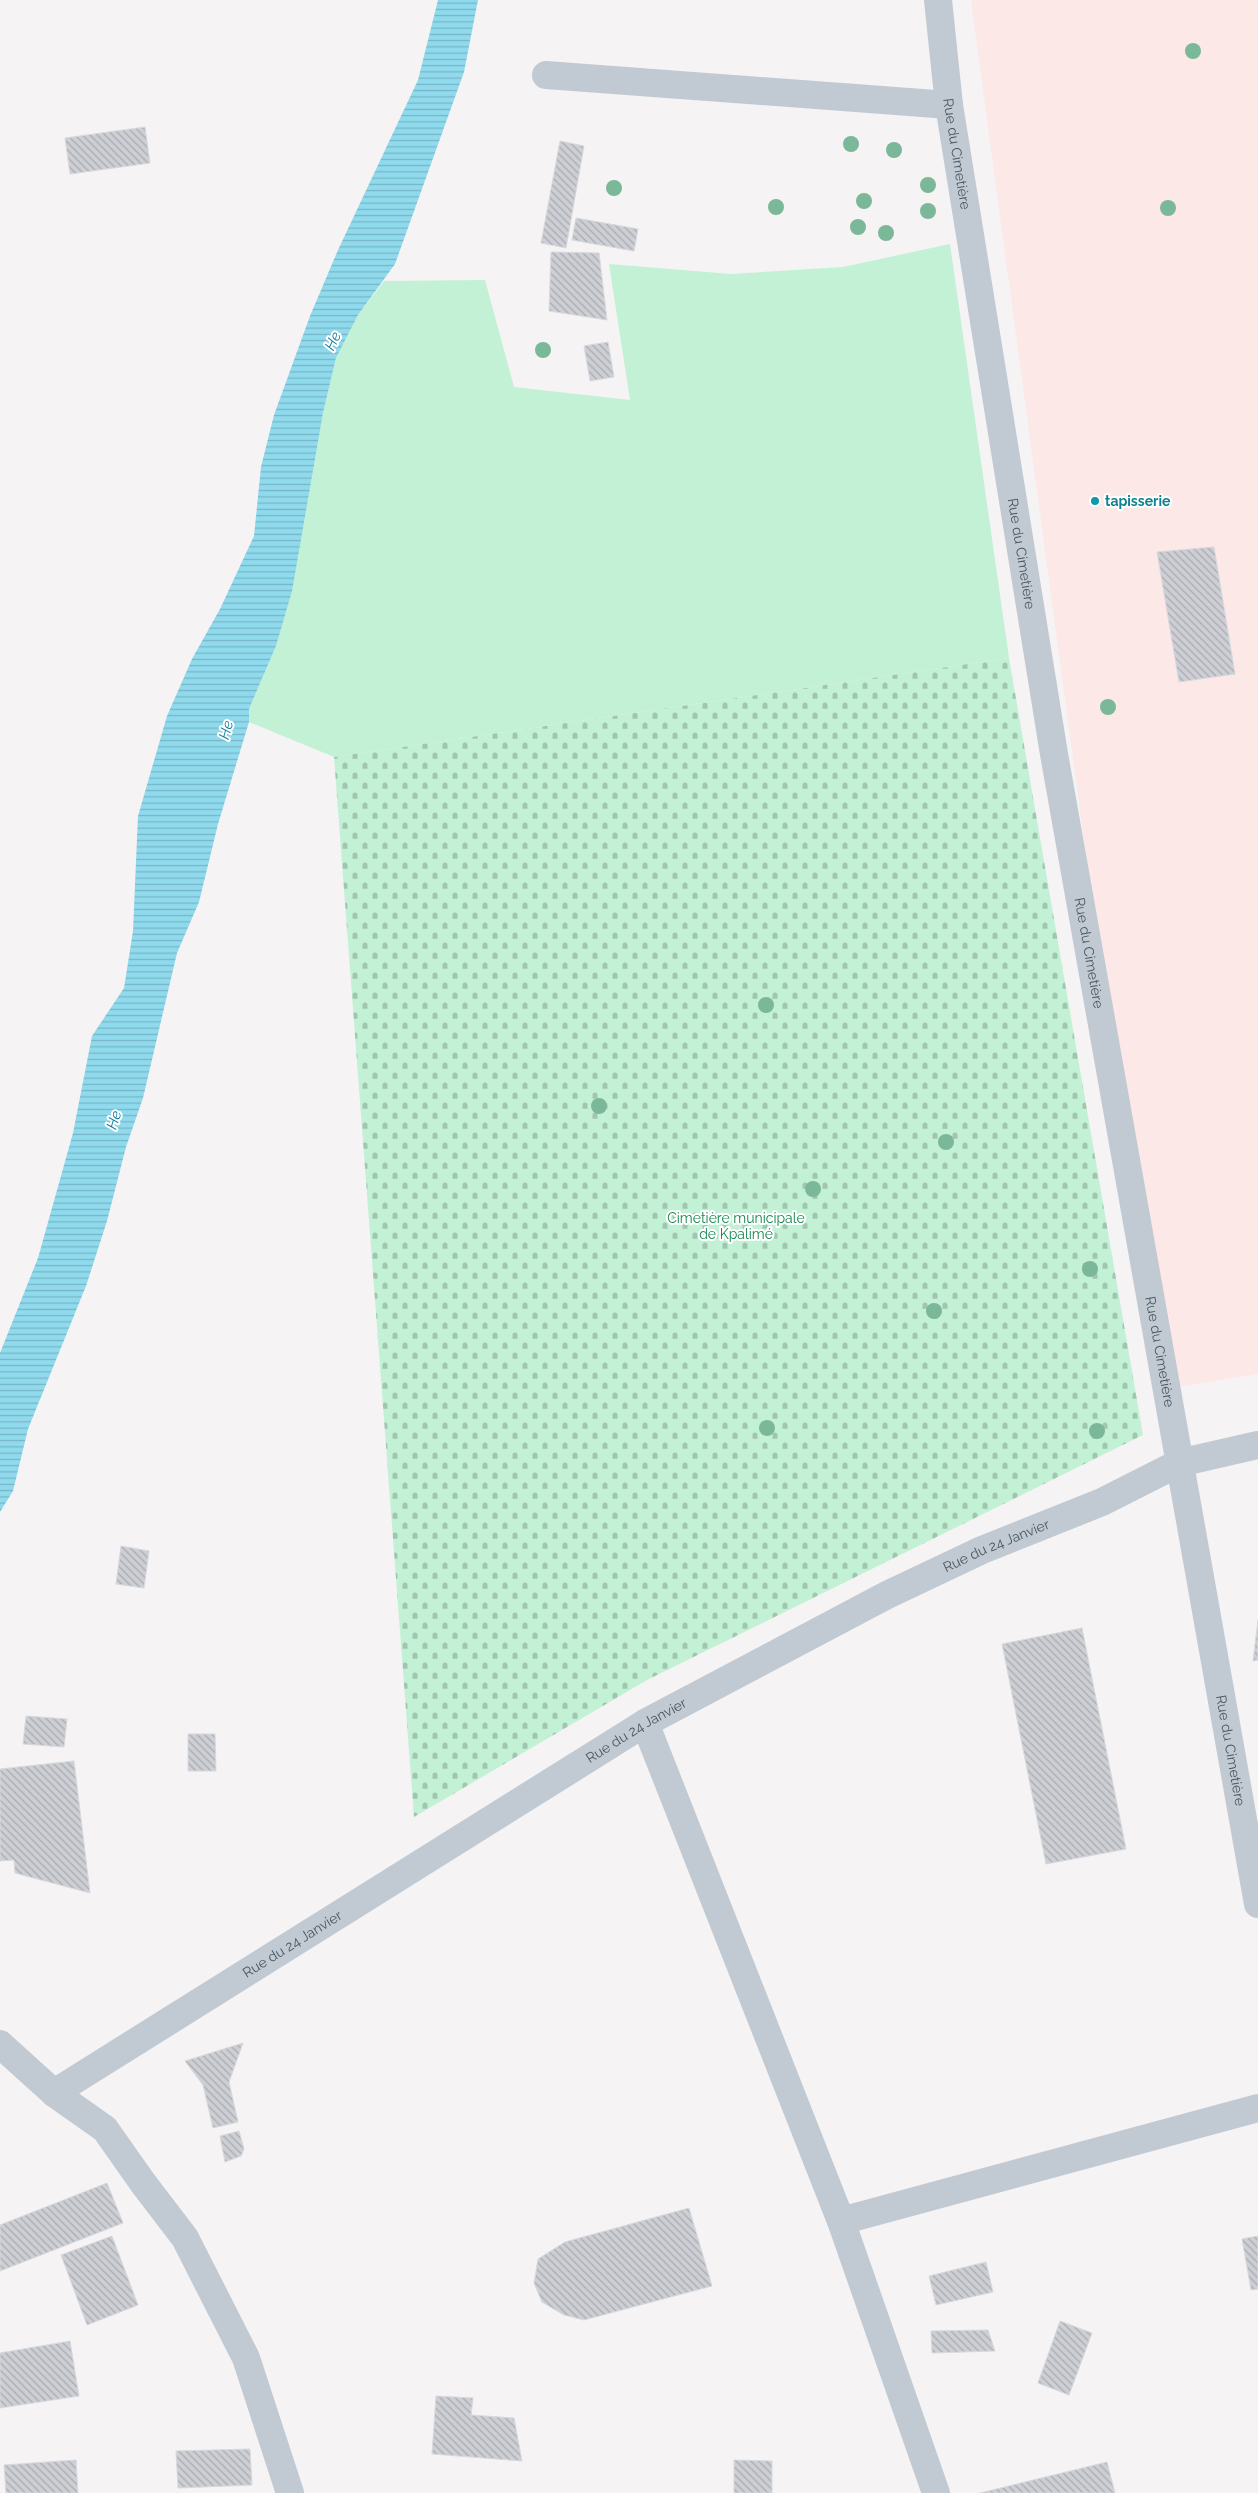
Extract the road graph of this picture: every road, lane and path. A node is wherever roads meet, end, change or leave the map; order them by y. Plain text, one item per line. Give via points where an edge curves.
1 (938, 0) edge
2 (546, 75) dead end
3 (949, 105) junction
4 (1258, 1445) edge
5 (1179, 1464) junction
6 (645, 1723) junction
7 (1258, 1904) edge
8 (0, 2044) edge
9 (54, 2093) junction
10 (1258, 2108) edge
11 (841, 2221) junction
12 (290, 2493) edge
13 (936, 2493) edge

1 - 3 street, Rue du Cimetière
2 - 3 street
3 - 5 street, Rue du Cimetière via 1054,754
4 - 5 street, Rue du 24 Janvier
5 - 6 street, Rue du 24 Janvier via 1102,1502 982,1550 887,1594
5 - 7 street, Rue du Cimetière
6 - 9 street, Rue du 24 Janvier
6 - 11 street
8 - 9 street
9 - 12 street via 105,2128 185,2238 246,2358
10 - 11 street
11 - 13 street

